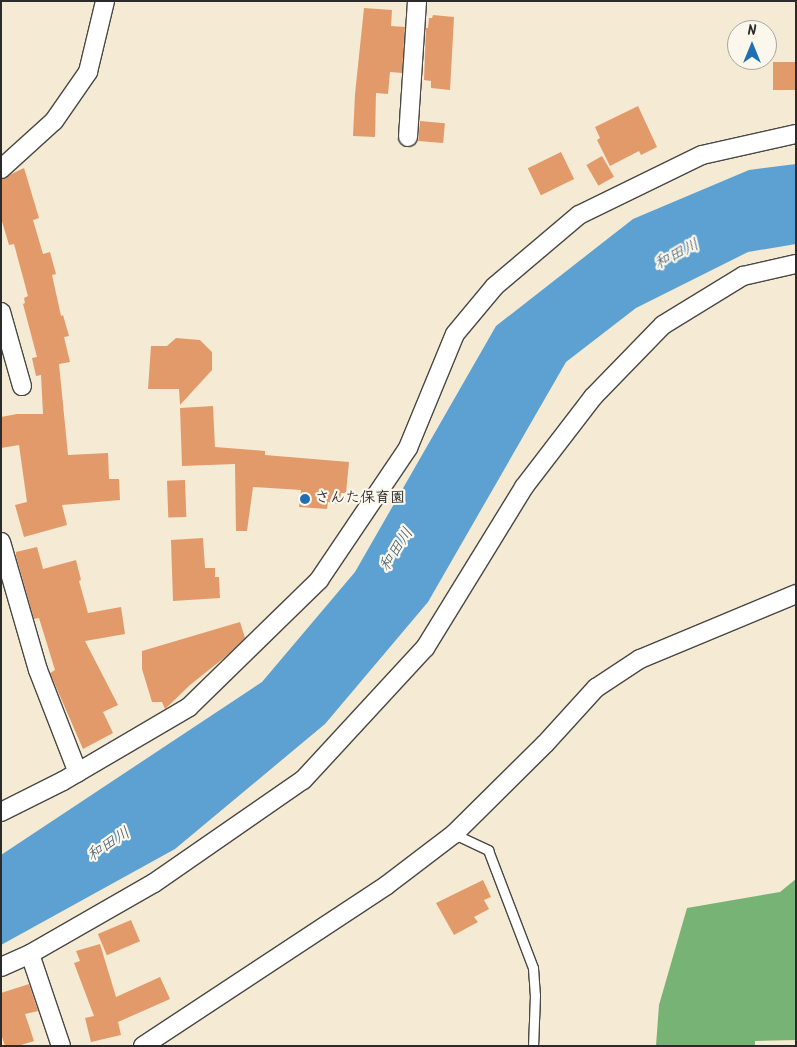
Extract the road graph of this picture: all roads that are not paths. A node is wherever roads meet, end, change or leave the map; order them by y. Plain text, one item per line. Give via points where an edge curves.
1 (105, 1) edge
2 (417, 1) edge
3 (796, 134) edge
4 (408, 137) dead end
5 (1, 169) edge
6 (796, 264) edge
7 (1, 312) edge
8 (22, 386) dead end
9 (1, 542) edge
10 (796, 594) edge
11 (78, 773) junction
12 (1, 812) edge
13 (454, 834) junction
14 (30, 954) junction
15 (1, 967) edge
16 (62, 1046) edge
17 (144, 1046) edge
18 (533, 1046) edge

1 - 5 street via 88,72 54,121
2 - 4 street
3 - 11 street via 702,156 579,215 495,286 455,334 408,448 319,580 189,707
6 - 14 street via 743,276 663,325 593,397 524,487 425,648 303,780 154,883
7 - 8 street
9 - 11 street via 38,670
10 - 13 street via 640,659 596,688
11 - 12 street
13 - 17 street via 387,885
13 - 18 lane via 488,850 533,968
14 - 15 street
14 - 16 street

